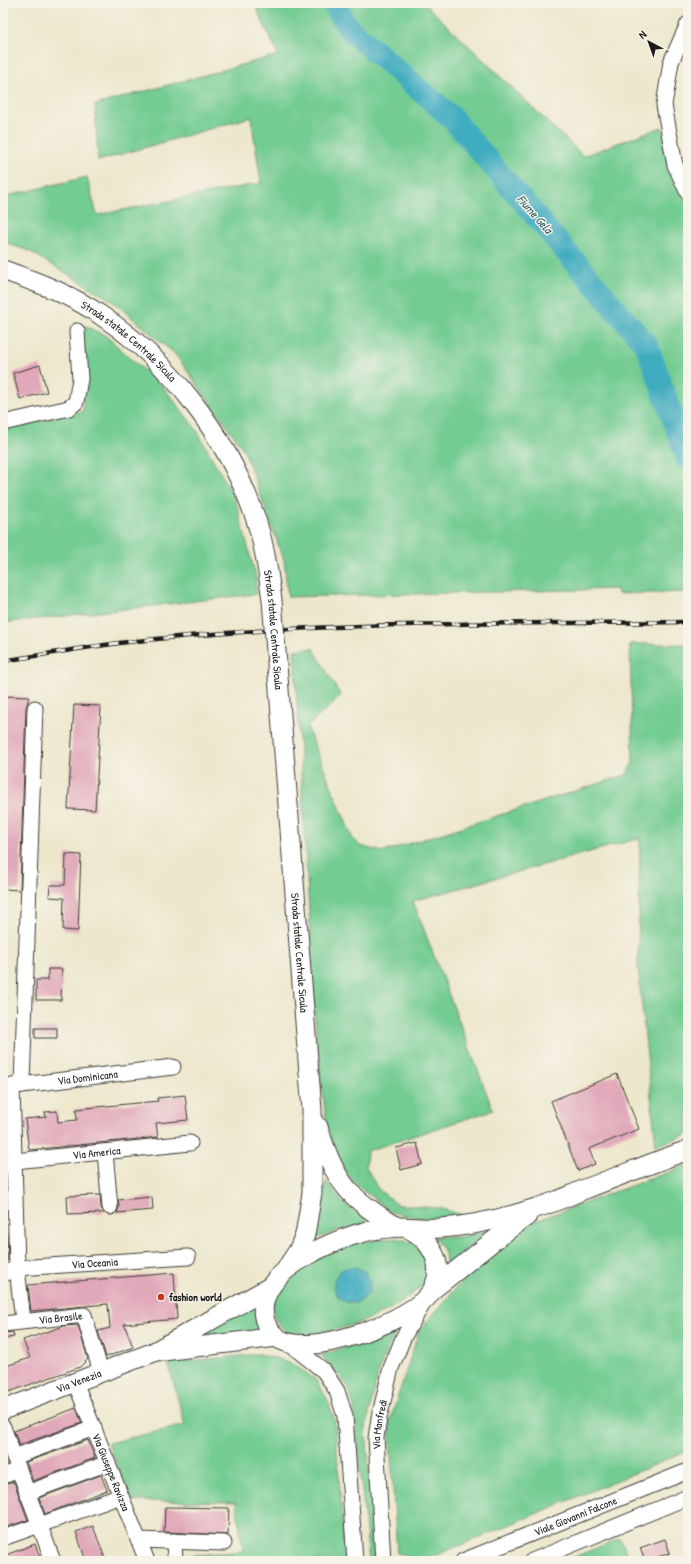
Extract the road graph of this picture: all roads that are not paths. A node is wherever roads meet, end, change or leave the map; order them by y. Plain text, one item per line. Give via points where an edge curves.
1 (688, 24) edge
2 (688, 193) edge
3 (3, 270) edge
4 (77, 331) dead end
5 (3, 423) edge
6 (35, 708) dead end
7 (173, 1067) dead end
8 (12, 1086) edge
9 (312, 1110) junction
10 (190, 1143) dead end
11 (688, 1150) edge
12 (105, 1152) junction
13 (9, 1164) edge
14 (110, 1207) dead end
15 (538, 1208) junction
16 (401, 1227) junction
17 (188, 1257) dead end
18 (17, 1268) junction
19 (3, 1274) edge
20 (275, 1281) junction
21 (430, 1294) junction
22 (23, 1321) junction
23 (3, 1324) edge
24 (282, 1339) junction
25 (154, 1352) junction
26 (101, 1372) junction
27 (76, 1382) junction
28 (3, 1410) edge
29 (3, 1427) edge
30 (94, 1428) junction
31 (16, 1463) junction
32 (108, 1463) junction
33 (688, 1471) edge
34 (3, 1476) edge
35 (27, 1493) junction
36 (121, 1496) junction
37 (688, 1497) edge
38 (39, 1525) junction
39 (3, 1538) edge
40 (138, 1540) junction
41 (174, 1541) junction
42 (224, 1543) dead end
43 (52, 1561) edge
44 (147, 1561) edge
45 (175, 1561) edge
46 (354, 1561) edge
47 (384, 1561) edge
48 (463, 1561) edge
49 (532, 1561) edge

1 - 2 street via 671,62 664,105 675,164
3 - 9 main road, Strada statale Centrale Sicula, bridge via 40,283 101,315 147,350 214,431 235,468 254,515 265,557 272,600
4 - 5 street via 80,379 76,402 69,408
6 - 8 street
7 - 8 street, Via Dominicana
8 - 13 street
9 - 16 main road, Strada statale Centrale Sicula via 333,1170 343,1185 362,1204
9 - 20 main road, Strada statale Centrale Sicula via 312,1194 305,1235 298,1251
10 - 12 street, Via America
11 - 15 main road
12 - 13 street, Via America
12 - 14 street
13 - 18 street
15 - 16 main road, Via Venezia via 479,1223 439,1228
15 - 21 main road, Via Venezia via 503,1232
16 - 20 main road, Via Venezia via 358,1233 306,1257
16 - 21 main road, Strada statale Centrale Sicula via 417,1233 426,1240 433,1251 438,1278
17 - 18 street, Via Oceania
18 - 19 street, Via Oceania
18 - 22 street
20 - 24 main road via 262,1306 264,1320
20 - 25 main road, Via Venezia
21 - 24 main road, Via Venezia via 384,1324 358,1335 306,1344
21 - 47 street, Via Manfredi via 404,1336 393,1362 379,1418 376,1438
22 - 23 street, Via Brasile
22 - 26 street, Via Brasile via 84,1315
24 - 25 main road, Via Venezia
24 - 46 street via 324,1371 337,1391 345,1416
25 - 26 main road, Via Venezia
26 - 27 main road, Via Venezia
27 - 28 main road, Via Venezia
27 - 30 street, Via Giuseppe Ravizza
29 - 31 street
30 - 31 street
30 - 32 street, Via Giuseppe Ravizza
31 - 34 street
31 - 35 street
32 - 35 street
32 - 36 street, Via Giuseppe Ravizza
33 - 48 street, Viale Giovanni Falcone
35 - 38 street
36 - 38 street
36 - 40 street, Via Giuseppe Ravizza
37 - 49 street
38 - 39 street
38 - 43 street
40 - 41 street
40 - 44 street, Via Giuseppe Ravizza
41 - 42 street
41 - 45 street

